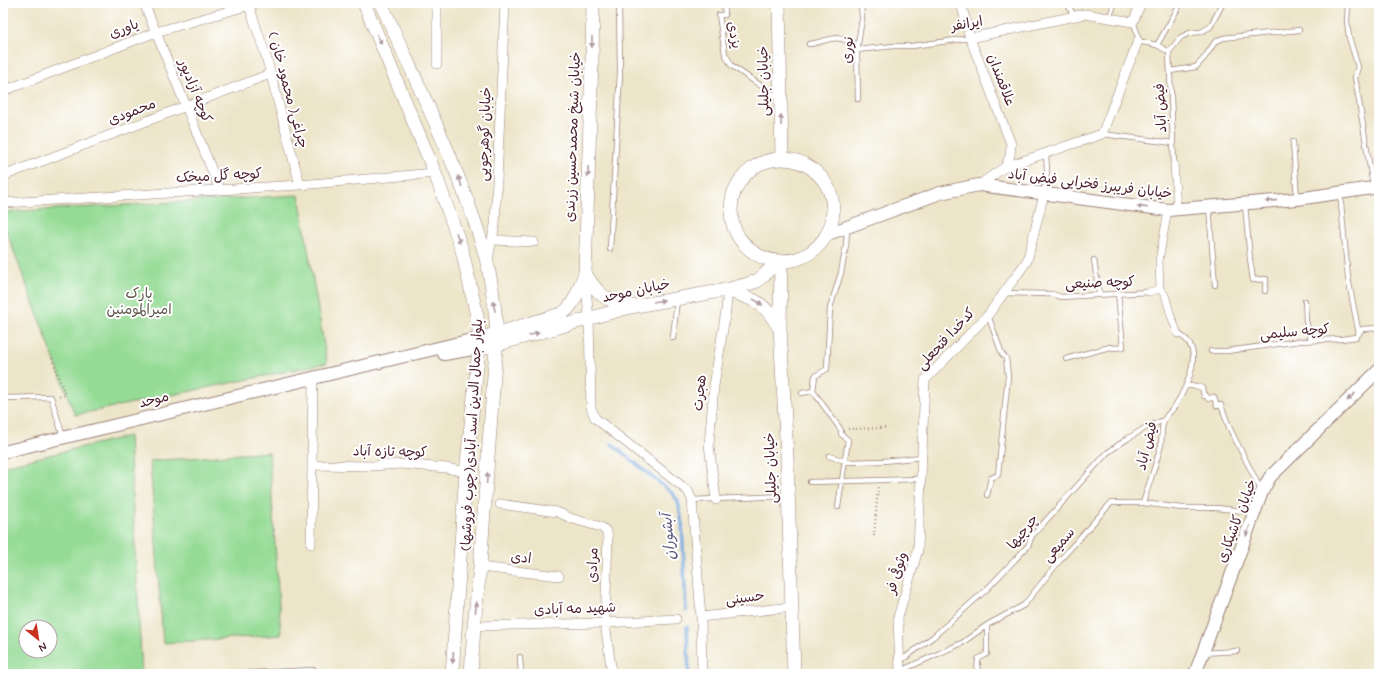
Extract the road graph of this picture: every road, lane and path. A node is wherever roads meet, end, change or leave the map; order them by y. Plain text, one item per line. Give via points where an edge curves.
1 (144, 3) edge
2 (364, 3) edge
3 (381, 3) edge
4 (436, 3) edge
5 (505, 3) edge
6 (592, 3) edge
7 (619, 3) edge
8 (724, 3) edge
9 (778, 3) edge
10 (861, 3) edge
11 (961, 3) edge
12 (1068, 3) edge
13 (1112, 3) edge
14 (1141, 3) edge
15 (1181, 3) edge
16 (1223, 3) edge
17 (1348, 3) edge
18 (251, 4) edge
19 (1074, 16) junction
20 (1109, 18) junction
21 (1133, 22) junction
22 (1299, 30) dead end
23 (156, 32) junction
24 (970, 38) junction
25 (1138, 41) junction
26 (809, 44) dead end
27 (1157, 45) junction
28 (857, 50) junction
29 (1169, 52) junction
30 (437, 64) dead end
31 (1170, 71) junction
32 (270, 74) junction
33 (3, 91) edge
34 (781, 99) junction
35 (858, 99) dead end
36 (186, 106) junction
37 (1102, 134) junction
38 (1293, 142) dead end
39 (1173, 143) junction
40 (1046, 152) junction
41 (782, 159) junction
42 (1174, 164) joint
43 (1006, 166) junction
44 (435, 173) junction
45 (3, 176) edge
46 (979, 185) junction
47 (300, 186) junction
48 (1376, 187) edge
49 (220, 190) junction
50 (1340, 193) junction
51 (1044, 194) junction
52 (1297, 199) junction
53 (1245, 204) junction
54 (1209, 207) junction
55 (1173, 210) junction
56 (847, 227) junction
57 (828, 234) junction
58 (492, 240) junction
59 (534, 242) dead end
60 (610, 249) dead end
61 (1094, 260) dead end
62 (780, 261) junction
63 (487, 265) junction
64 (585, 273) junction
65 (1215, 284) dead end
66 (1160, 289) junction
67 (726, 290) junction
68 (1265, 291) dead end
69 (1149, 292) joint
70 (1004, 293) junction
71 (1118, 293) junction
72 (1098, 294) junction
73 (677, 298) junction
74 (1305, 301) dead end
75 (630, 307) junction
76 (988, 315) junction
77 (589, 318) junction
78 (780, 328) junction
79 (1379, 328) edge
80 (1178, 334) joint
81 (1359, 334) junction
82 (673, 338) dead end
83 (497, 340) junction
84 (1311, 340) junction
85 (479, 343) junction
86 (1211, 351) dead end
87 (52, 358) dead end
88 (1066, 359) dead end
89 (1379, 370) edge
90 (312, 378) junction
91 (1187, 386) junction
92 (813, 391) junction
93 (802, 393) dead end
94 (51, 396) junction
95 (3, 398) edge
96 (1164, 420) junction
97 (886, 428) dead end
98 (841, 430) junction
99 (63, 437) junction
100 (3, 452) edge
101 (829, 456) dead end
102 (922, 457) junction
103 (844, 460) junction
104 (312, 465) junction
105 (466, 472) junction
106 (921, 479) junction
107 (878, 480) junction
108 (841, 481) junction
109 (810, 482) dead end
110 (1262, 492) junction
111 (988, 495) dead end
112 (788, 496) junction
113 (692, 500) junction
114 (716, 500) junction
115 (1143, 503) junction
116 (500, 504) dead end
117 (838, 507) dead end
118 (1255, 512) junction
119 (874, 536) dead end
120 (310, 544) dead end
121 (480, 567) junction
122 (559, 576) dead end
123 (792, 606) junction
124 (701, 618) junction
125 (676, 619) dead end
126 (605, 623) junction
127 (987, 625) junction
128 (474, 626) junction
129 (1237, 651) dead end
130 (1204, 653) junction
131 (520, 657) dead end
132 (898, 670) edge
133 (224, 674) edge
134 (314, 674) edge
135 (452, 674) edge
136 (470, 674) edge
137 (521, 674) edge
138 (612, 674) edge
139 (702, 674) edge
140 (794, 674) edge
141 (977, 674) edge
142 (1195, 674) edge

1 - 23 street, کوچه آزادپور
2 -> 44 main road, بلوار جمال الدین اسد آبادی(چوب فروشها)
63 -> 3 main road, بلوار جمال الدین اسد آبادی(چوب فروشها) via 456,170
4 - 30 street
5 - 58 street, خیابان گوهرجویی via 495,225
6 -> 64 main road, خیابان شیخ محمدحسین زرندی
7 - 60 lane via 620,73
8 - 34 lane, یزدی via 724,15 719,15 725,54 732,66
9 - 34 main road, خیابان جلیلی
10 - 28 lane, نوری via 862,19
11 - 24 street, علاقمندان
12 - 19 lane
13 - 20 lane
14 - 21 street
15 - 27 lane
16 - 29 lane via 1210,27 1182,37
17 - 48 lane via 1347,21 1358,68 1355,77
18 - 23 street, یاوری
18 - 32 street, چراغی( محمود خان )
19 - 20 street, ایرانفر via 1085,14
19 - 24 street, ایرانفر
20 - 21 street, ایرانفر
21 - 25 lane
22 - 31 lane via 1223,38 1215,42 1196,67
23 - 33 street, یاوری
23 - 36 street, کوچه آزادپور
24 - 28 lane, ایرانفر
24 - 43 street, علاقمندان via 1011,144
25 - 27 lane
25 - 37 street
26 - 28 lane via 818,44 833,38 847,41
27 - 29 lane
28 - 35 lane, نوری
29 - 31 lane, فیض آباد
31 - 39 lane, فیض آباد
32 - 36 street, محمودی
32 - 47 street, چراغی( محمود خان )
41 -> 34 main road, خیابان جلیلی
36 - 45 street, محمودی
36 - 49 street, کوچه آزادپور
37 - 39 lane
37 - 40 street
38 - 52 lane
39 - 42 lane, فیض آباد
40 - 43 street
40 - 51 lane
41 - 57 main road via 797,161 811,168 830,190 834,205 833,220
41 - 62 main road via 753,168 742,179 731,206 732,221 747,247 759,256
42 - 55 street
43 - 46 street
44 - 47 street, کوچه گل میخک
44 -> 85 main road, بلوار جمال الدین اسد آبادی(چوب فروشها) via 462,250 477,316
45 - 49 street, کوچه گل میخک via 4,203
46 - 51 street, خیابان فریبرز فخرایی فیض آباد
46 - 56 street, خیابان فریبرز فخرایی فیض آباد via 940,193
47 - 49 street, کوچه گل میخک
48 - 50 street, خیابان فریبرز فخرایی فیض آباد
50 - 52 street, خیابان فریبرز فخرایی فیض آباد
50 - 81 lane via 1348,278
55 -> 51 street, خیابان فریبرز فخرایی فیض آباد
51 - 70 street, کدخدا فتحعلی via 1027,261
52 -> 53 street, خیابان فریبرز فخرایی فیض آباد
53 - 54 street, خیابان فریبرز فخرایی فیض آباد
53 - 68 lane via 1253,280 1266,279
54 - 55 street, خیابان فریبرز فخرایی فیض آباد
54 - 65 lane
55 - 66 street via 1160,261
56 - 57 street, خیابان فریبرز فخرایی فیض آباد
56 - 92 lane via 841,273 830,308 827,370 815,376
57 - 62 main road via 819,246 807,255
58 - 59 street
58 - 63 street, خیابان گوهرجویی
61 - 72 lane
62 - 67 main road, خیابان موحد via 757,281
62 - 78 main road, خیابان جلیلی
83 -> 63 main road, بلوار جمال الدین اسد آبادی(چوب فروشها)
64 - 75 main road via 599,294 610,301
64 - 77 street
64 - 83 main road via 568,310
66 - 69 street
66 - 80 street via 1165,295
67 - 73 main road, خیابان موحد
67 -> 78 main road via 746,296 766,308
67 - 114 street, هجرت via 726,310 714,386 709,445
69 - 71 lane, کوچه صنیعی
70 - 72 lane, کوچه صنیعی via 1052,294 1061,297
70 - 76 street, کدخدا فتحعلی
71 - 72 lane, کوچه صنیعی
71 - 88 lane via 1123,347 1110,347
75 -> 73 main road, خیابان موحد
73 - 82 lane
74 - 84 lane
75 - 77 main road, خیابان موحد
76 - 102 street, کدخدا فتحعلی via 925,380
76 - 111 lane via 1002,354 1006,358 1008,376 998,475 991,478
83 -> 77 main road, خیابان موحد
77 - 113 street via 591,408 595,418 688,491
78 - 112 main road, خیابان جلیلی
79 - 81 lane, کوچه سلیمی via 1362,329
80 - 91 lane, فیض آباد via 1185,337 1191,345 1193,358
81 - 84 lane, کوچه سلیمی via 1356,337 1342,339
83 - 85 main road
121 -> 83 main road, بلوار جمال الدین اسد آبادی(چوب فروشها)
84 - 86 lane, کوچه سلیمی
85 - 90 street, موحد
85 - 105 main road, بلوار جمال الدین اسد آبادی(چوب فروشها)
87 - 94 path via 65,395
89 -> 110 street, خیابان کاشیکاری via 1270,477
90 - 99 street, موحد
90 - 104 street
91 - 96 lane, فیض آباد
91 - 110 lane via 1202,388 1204,396 1208,399 1214,397 1217,406 1221,405 1229,427
92 - 93 lane
92 - 98 lane
94 - 95 lane
94 - 99 lane
96 - 115 lane, فیض آباد via 1161,444
96 - 132 lane, چرچیها via 1145,428 1107,453 988,589
97 - 98 path
98 - 103 lane via 841,434 848,440
99 - 100 street, موحد
101 - 103 lane
102 - 103 lane via 884,461
102 - 106 street, کدخدا فتحعلی
103 - 108 lane
104 - 105 street, کوچه تازه آباد via 401,464
104 - 120 street
105 -> 135 main road, بلوار جمال الدین اسد آبادی(چوب فروشها)
106 - 107 lane
106 - 132 street, وثوقی فر via 918,550 898,617
107 - 108 lane
107 - 119 path
108 - 109 lane
108 - 117 lane
110 - 118 street, خیابان کاشیکاری
112 - 114 lane
112 - 123 main road, خیابان جلیلی
113 - 114 lane
113 - 124 street
115 - 118 lane, سمیعی
115 - 127 lane, سمیعی via 1111,503 1024,605
116 - 126 street, مرادی via 557,512 606,531 608,537
118 -> 130 street, خیابان کاشیکاری
121 - 122 street, ادی
128 -> 121 main road, بلوار جمال الدین اسد آبادی(چوب فروشها)
123 - 124 street, حسینی
123 - 140 main road, خیابان جلیلی
124 - 139 street
125 - 126 street, شهید مه آبادی
126 - 128 street, شهید مه آبادی
126 - 138 street
127 - 132 lane, سمیعی via 962,644
127 - 141 lane via 987,654 978,659
128 - 136 main road, بلوار جمال الدین اسد آبادی(چوب فروشها)
129 - 130 lane
130 - 142 street, خیابان کاشیکاری
131 - 137 lane
133 - 134 lane via 314,670

